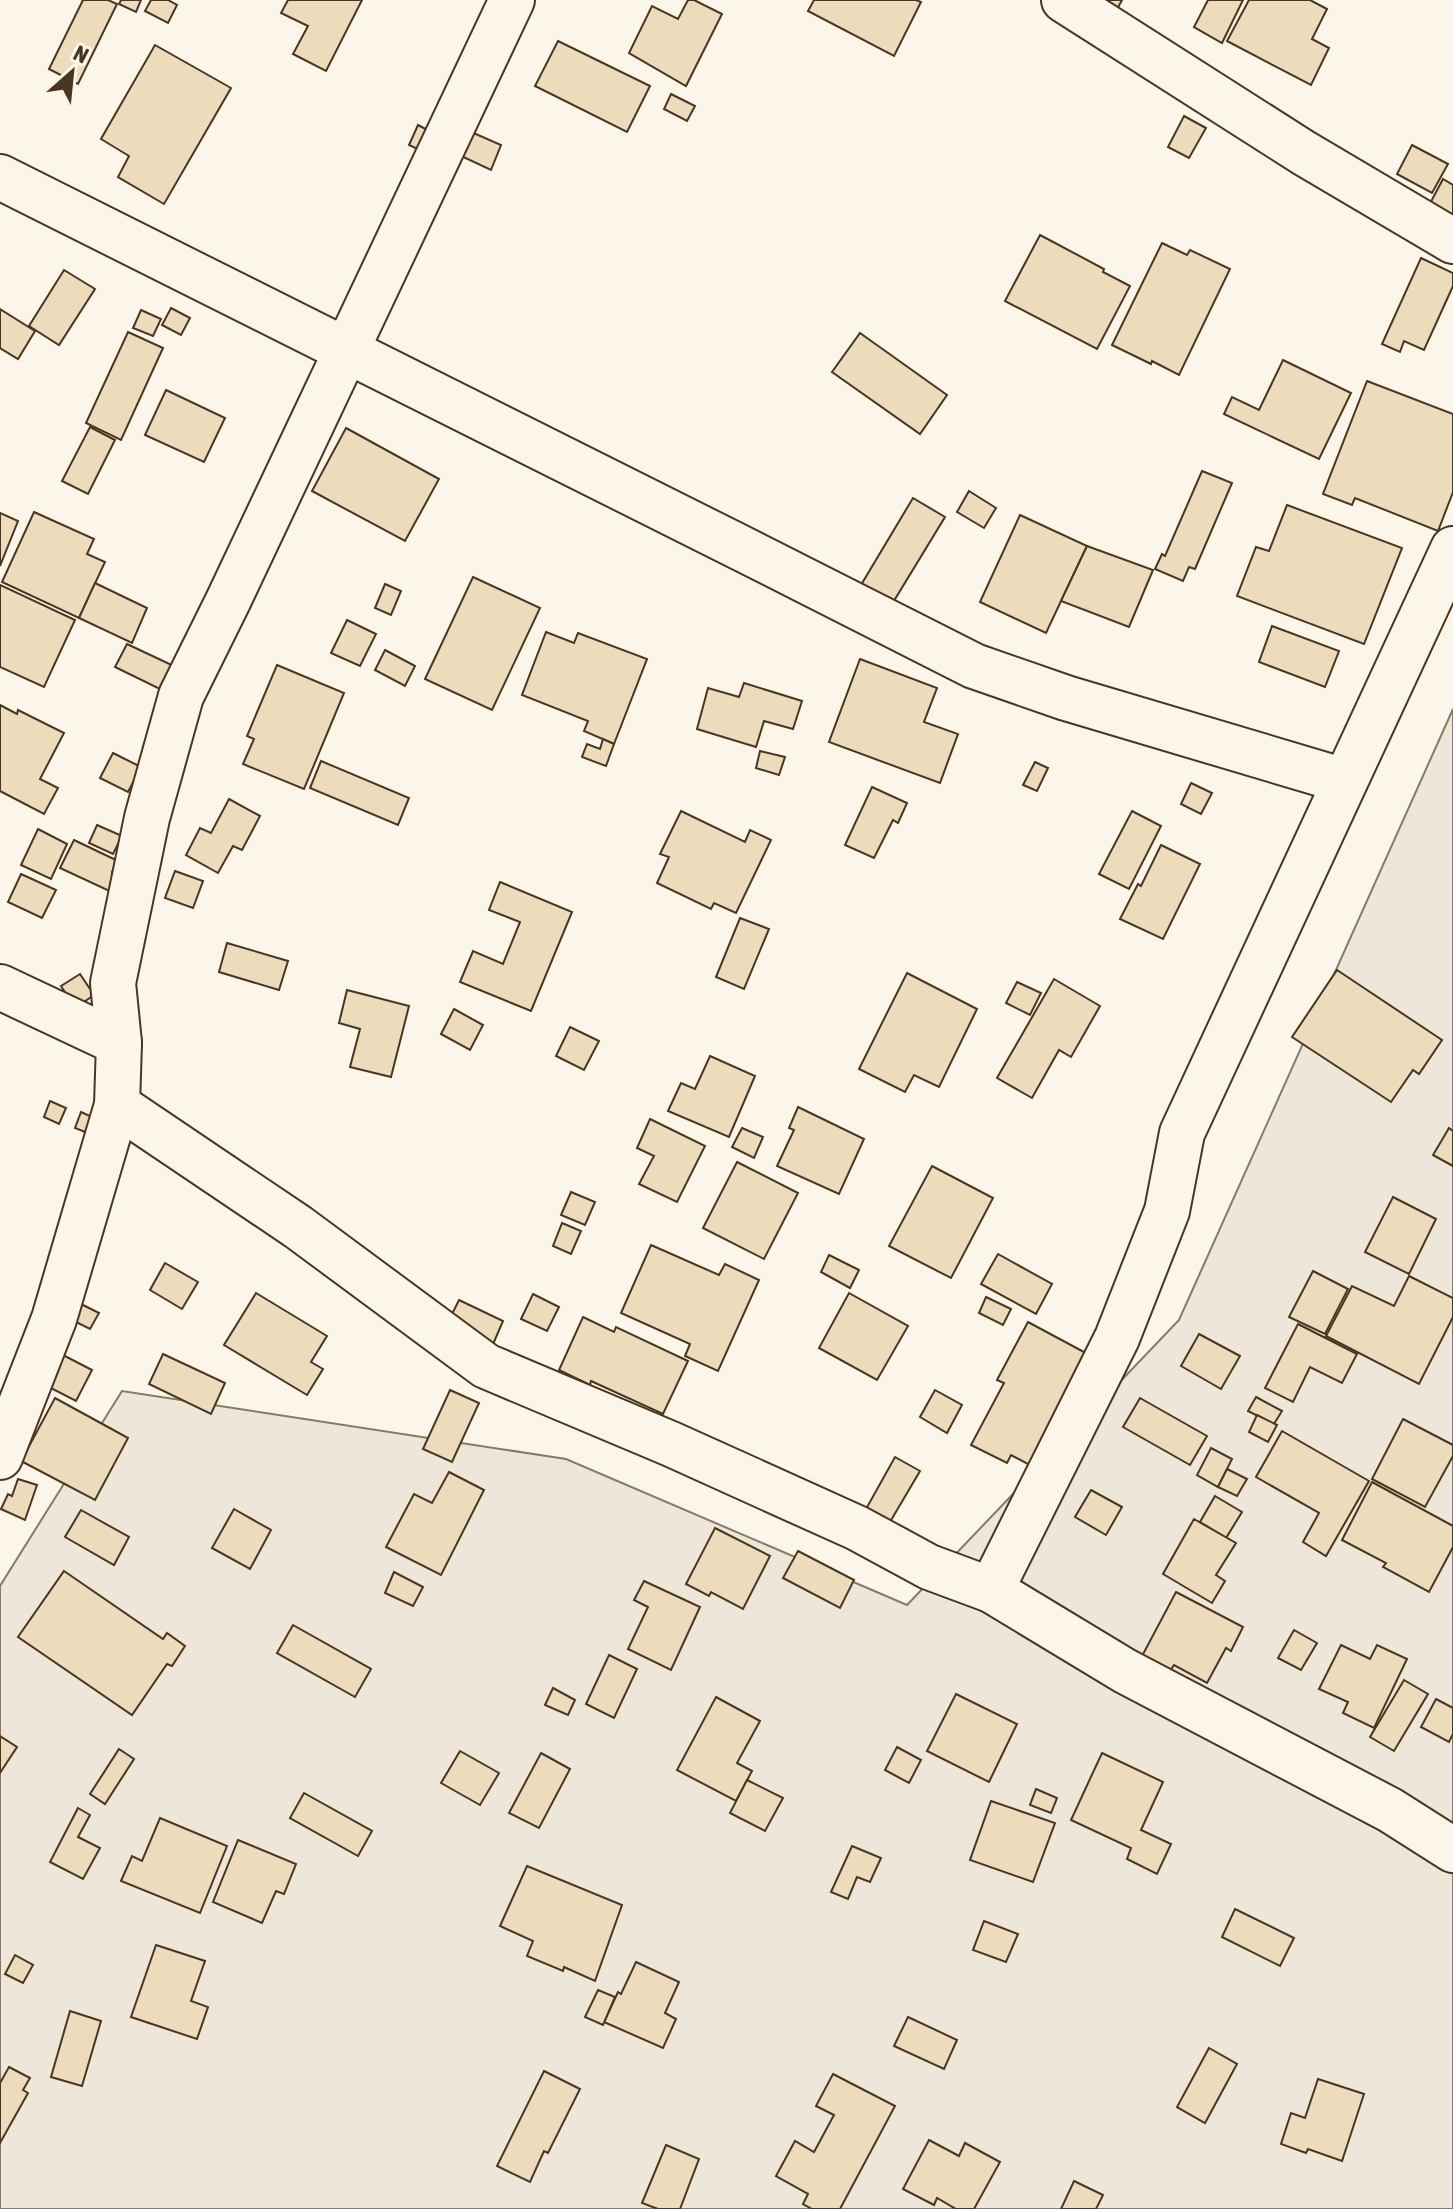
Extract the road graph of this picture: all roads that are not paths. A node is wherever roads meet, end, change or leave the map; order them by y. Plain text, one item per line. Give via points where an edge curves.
1 (512, 0) edge
2 (1064, 0) edge
3 (0, 177) edge
4 (1453, 241) edge
5 (346, 352) junction
6 (1453, 549) edge
7 (1345, 781) junction
8 (0, 987) edge
9 (119, 1043) junction
10 (117, 1105) junction
11 (0, 1457) edge
12 (991, 1590) junction
13 (1453, 1850) edge

1 - 5 street
2 - 4 street
3 - 5 street
5 - 7 street via 974,666
5 - 9 street via 181,696 147,818 113,983
6 - 7 street
7 - 12 street via 1182,1133 1167,1211 1117,1338
8 - 9 street
9 - 10 street
10 - 11 street via 54,1319
10 - 12 street via 298,1227 486,1366 857,1528 929,1567
12 - 13 street via 1125,1671 1390,1810

